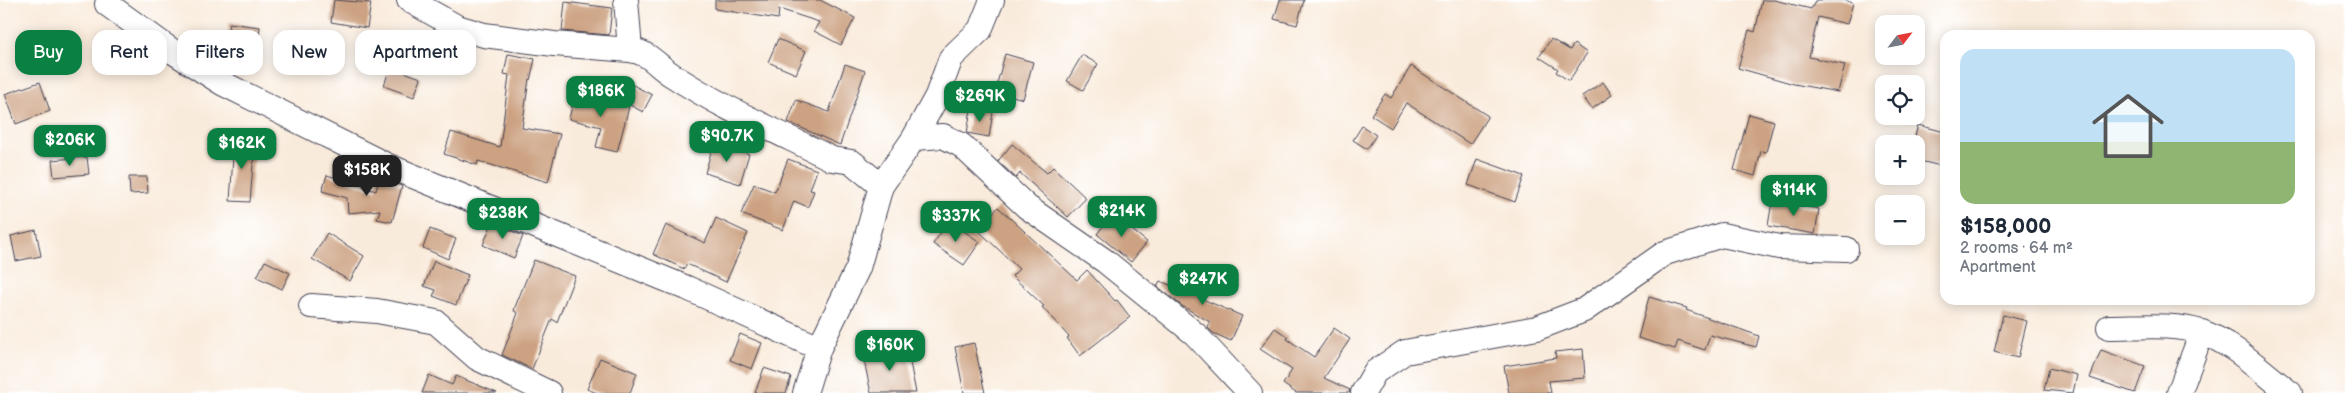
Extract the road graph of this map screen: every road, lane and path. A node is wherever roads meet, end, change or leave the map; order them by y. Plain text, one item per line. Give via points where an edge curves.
1 (409, 0) edge
2 (626, 0) edge
3 (992, 0) edge
4 (107, 4) dead end
5 (630, 50) junction
6 (914, 138) junction
7 (881, 186) junction
8 (1846, 249) dead end
9 (311, 306) dead end
10 (2109, 327) dead end
11 (2202, 332) junction
12 (819, 348) junction
13 (549, 393) edge
14 (805, 393) edge
15 (1250, 393) edge
16 (1363, 393) edge
17 (2179, 393) edge
18 (2290, 393) edge

1 - 5 street via 456,27 484,35
2 - 5 street
3 - 6 street via 980,30 951,58 937,96
4 - 12 street via 222,83 368,156 687,288
5 - 7 street via 643,52 699,93 832,159 852,162
6 - 7 street
6 - 15 street via 943,136 961,145 1027,207 1105,261 1195,334
7 - 12 street via 858,268
8 - 16 street via 1779,247 1722,235 1664,253 1584,310 1537,328 1405,352 1375,372
9 - 13 street via 377,311 436,322 477,358
10 - 11 street via 2175,328
11 - 17 street
11 - 18 street via 2228,346
12 - 14 street

